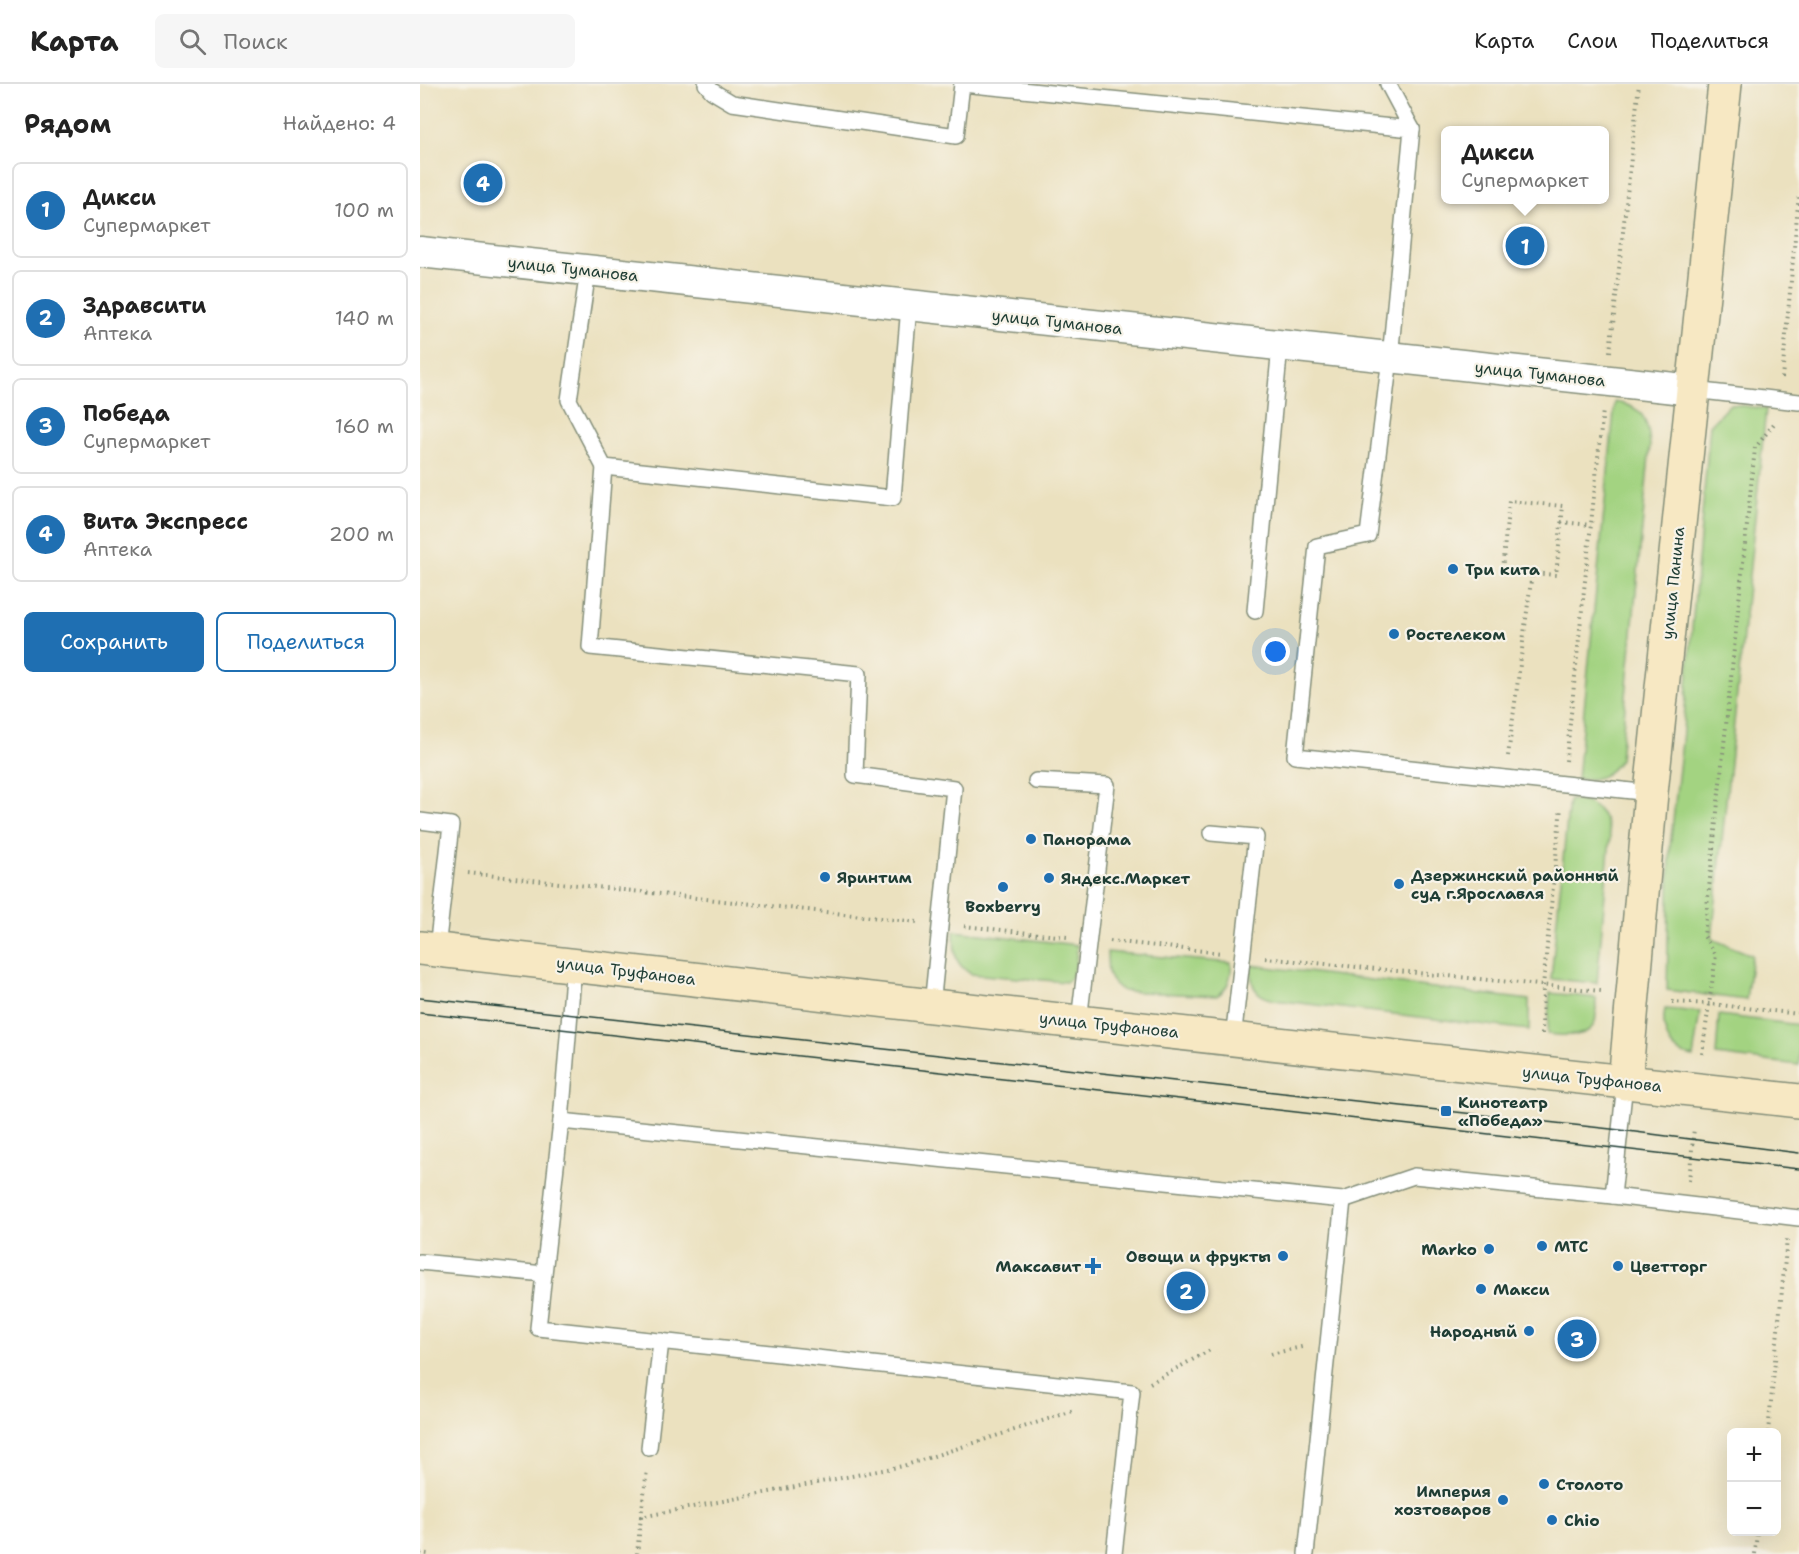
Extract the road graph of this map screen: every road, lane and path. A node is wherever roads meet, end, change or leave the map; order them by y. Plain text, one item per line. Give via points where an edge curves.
1 (706, 84) edge
2 (962, 84) edge
3 (1388, 84) edge
4 (1640, 84) edge
5 (1725, 84) edge
6 (1412, 129) junction
7 (1799, 194) edge
8 (420, 252) edge
9 (588, 271) junction
10 (909, 306) junction
11 (1280, 346) junction
12 (1390, 358) junction
13 (1606, 381) junction
14 (1693, 390) junction
15 (1780, 400) junction
16 (1799, 402) edge
17 (604, 467) junction
18 (1561, 522) junction
19 (1592, 525) junction
20 (1532, 573) junction
21 (1255, 611) dead end
22 (1505, 777) junction
23 (1036, 781) dead end
24 (1564, 784) junction
25 (1651, 793) junction
26 (420, 821) edge
27 (1210, 833) dead end
28 (446, 870) junction
29 (941, 924) junction
30 (1090, 939) junction
31 (428, 948) edge
32 (1243, 955) junction
33 (574, 964) junction
34 (1543, 986) junction
35 (1603, 992) dead end
36 (1672, 1002) dead end
37 (1711, 1004) junction
38 (932, 1006) junction
39 (1799, 1014) edge
40 (1079, 1021) junction
41 (1542, 1034) dead end
42 (1233, 1039) junction
43 (1702, 1054) dead end
44 (1625, 1083) junction
45 (1799, 1101) edge
46 (561, 1121) junction
47 (1694, 1128) dead end
48 (1613, 1196) junction
49 (1343, 1200) junction
50 (1686, 1204) junction
51 (1794, 1217) edge
52 (420, 1262) edge
53 (544, 1274) junction
54 (661, 1341) junction
55 (1328, 1341) junction
56 (1212, 1349) dead end
57 (1271, 1354) dead end
58 (1132, 1392) junction
59 (1078, 1410) dead end
60 (1768, 1428) edge
61 (649, 1448) joint
62 (641, 1517) junction
63 (1757, 1536) edge
64 (420, 1553) edge
65 (428, 1554) edge
66 (637, 1554) edge
67 (1114, 1554) edge
68 (1306, 1554) edge
69 (1755, 1554) edge

1 - 2 lane via 732,103 956,136
2 - 6 lane
3 - 6 lane
4 - 13 path
5 - 14 street, улица Панина
6 - 12 lane
7 - 15 path
8 - 9 street, улица Туманова
9 - 10 street, улица Туманова
9 - 17 lane via 569,400
10 - 11 street, улица Туманова
10 - 17 lane via 893,498
11 - 12 street, улица Туманова
11 - 21 lane
12 - 13 street, улица Туманова
12 - 22 lane via 1368,535 1317,546 1295,756
13 - 14 street, улица Туманова
13 - 19 path
14 - 15 lane
14 - 25 street, улица Панина
15 - 16 lane
15 - 37 path via 1778,418 1755,448 1704,936 1716,955
17 - 29 lane via 590,647 859,674 855,776 954,788
18 - 19 path
18 - 20 path via 1556,575
18 - 20 path via 1563,507 1509,501 1502,570
19 - 24 path
20 - 22 path
22 - 24 lane
23 - 30 lane via 1107,785
24 - 25 lane
24 - 34 path
25 - 44 street, улица Панина
26 - 28 lane via 451,825
27 - 32 lane via 1256,837
28 - 29 path
28 - 31 lane
29 - 30 path
29 - 38 lane
30 - 32 path
30 - 40 lane
31 - 33 street, улица Труфанова
32 - 34 path
32 - 42 lane
33 - 38 street, улица Труфанова
33 - 46 lane
34 - 35 path
34 - 41 path
36 - 37 path
37 - 39 path
37 - 43 path
38 - 40 street, улица Труфанова
40 - 42 street, улица Труфанова
42 - 44 street, улица Труфанова
44 - 45 street, улица Труфанова
44 - 48 lane
46 - 49 lane
46 - 53 lane
47 - 50 path
48 - 49 lane via 1414,1176
48 - 50 lane
49 - 55 lane
50 - 51 lane
51 - 60 path
52 - 53 lane
53 - 54 lane via 538,1328
54 - 58 lane
54 - 61 lane
55 - 57 path
55 - 68 lane
56 - 58 path
58 - 67 lane
59 - 62 path via 903,1466
61 - 62 path
62 - 66 path
63 - 69 path
64 - 65 path

